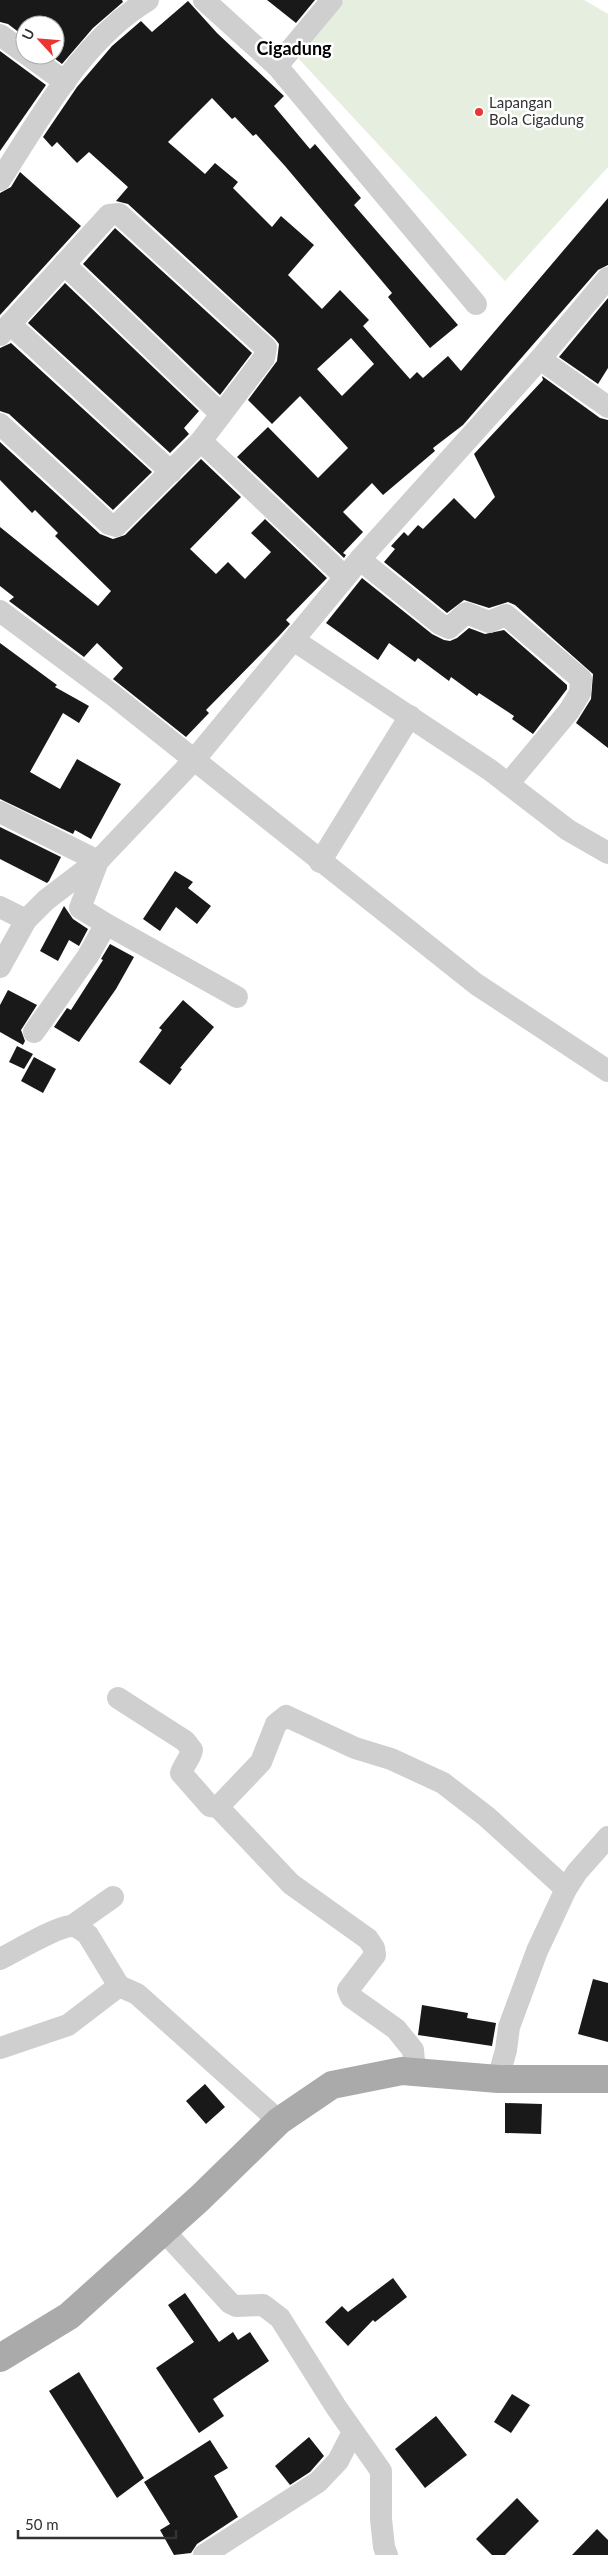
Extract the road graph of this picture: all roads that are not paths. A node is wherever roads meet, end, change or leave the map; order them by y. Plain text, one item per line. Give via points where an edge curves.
1 (148, 0) edge
2 (204, 0) edge
3 (332, 0) edge
4 (0, 35) edge
5 (15, 46) edge
6 (41, 65) edge
7 (277, 66) junction
8 (65, 82) junction
9 (0, 180) edge
10 (64, 264) junction
11 (608, 278) edge
12 (476, 304) dead end
13 (5, 329) edge
14 (540, 359) junction
15 (608, 407) edge
16 (221, 414) junction
17 (0, 424) edge
18 (201, 442) junction
19 (171, 472) junction
20 (361, 558) junction
21 (345, 577) junction
22 (0, 611) edge
23 (294, 641) junction
24 (410, 716) junction
25 (194, 760) junction
26 (508, 784) junction
27 (0, 812) edge
28 (608, 852) edge
29 (98, 861) junction
30 (320, 862) junction
31 (0, 907) edge
32 (26, 920) junction
33 (106, 924) junction
34 (0, 967) edge
35 (237, 997) dead end
36 (34, 1032) dead end
37 (608, 1071) edge
38 (118, 1698) dead end
39 (218, 1807) junction
40 (608, 1837) edge
41 (566, 1889) junction
42 (113, 1897) dead end
43 (72, 1926) junction
44 (0, 1958) edge
45 (119, 1986) junction
46 (0, 2048) edge
47 (415, 2072) junction
48 (498, 2079) junction
49 (608, 2079) edge
50 (279, 2121) junction
51 (163, 2230) junction
52 (0, 2358) edge
53 (353, 2432) junction
54 (204, 2555) edge
55 (387, 2555) edge

1 - 8 street via 112,27
2 - 7 street
3 - 7 street
4 - 5 street
6 - 8 street
7 - 12 street
8 - 9 street
10 - 13 street
10 - 16 street
10 - 16 street via 109,215 119,214 264,344 264,358
11 - 14 street
13 - 19 street
14 - 15 street
14 - 20 street
16 - 18 street
17 - 19 street via 112,526 116,526
18 - 19 street
18 - 21 street
20 - 21 street
20 - 26 street via 449,628 466,613 489,622 506,615 581,679 580,693 568,711
21 - 23 street
22 - 25 street
23 - 24 street
23 - 25 street
24 - 26 street
24 - 30 street
25 - 29 street
25 - 30 street
26 - 28 street via 568,830
27 - 29 street
29 - 32 street via 46,900
29 - 33 street via 80,908
30 - 37 street via 476,984
31 - 32 street
32 - 34 street
33 - 35 street
33 - 36 street via 88,956
38 - 39 street via 185,1741 192,1750 181,1773 210,1806
39 - 41 street via 261,1762 276,1724 286,1716 443,1783 487,1817
39 - 47 street via 291,1884 368,1939 375,1955 348,1990 351,1997 396,2029 413,2050
40 - 41 street
41 - 48 street via 509,2027
42 - 43 street
43 - 44 street via 61,1928
43 - 45 street via 88,1935
45 - 46 street via 68,2025
45 - 50 street via 137,1994
47 - 48 main road
47 - 50 main road via 402,2071 332,2085
48 - 49 main road
50 - 51 main road
51 - 52 main road via 69,2316
51 - 53 street via 230,2303 236,2306 263,2305 280,2318
53 - 54 street via 338,2461 318,2482
53 - 55 street via 375,2464

